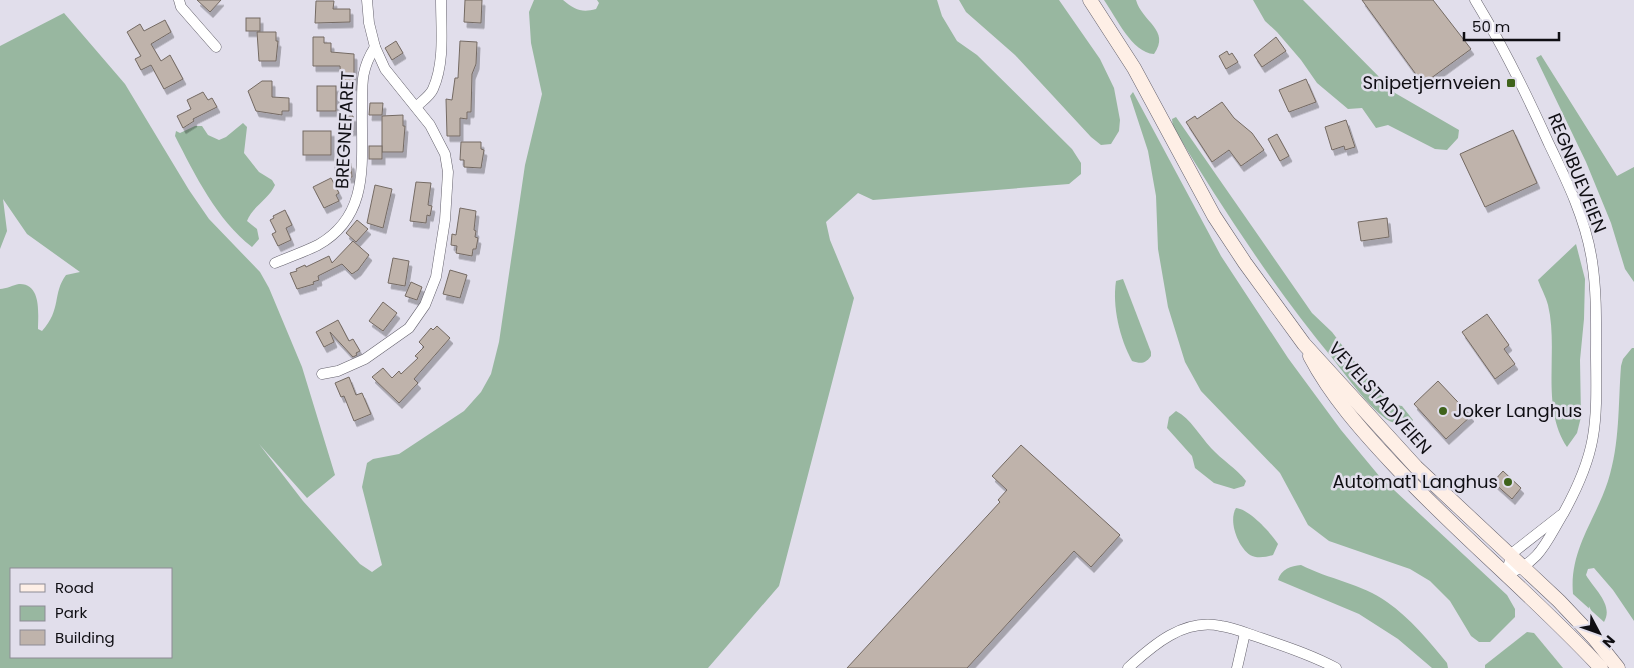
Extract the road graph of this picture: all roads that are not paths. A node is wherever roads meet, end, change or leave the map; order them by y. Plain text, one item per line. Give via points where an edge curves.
1 (179, 0) edge
2 (367, 0) edge
3 (441, 0) edge
4 (1090, 0) edge
5 (1475, 0) edge
6 (216, 47) dead end
7 (374, 47) junction
8 (417, 106) junction
9 (275, 263) dead end
10 (1304, 344) junction
11 (322, 374) dead end
12 (1562, 515) junction
13 (1511, 557) junction
14 (1523, 568) junction
15 (1506, 574) junction
16 (1245, 633) junction
17 (1128, 668) edge
18 (1237, 668) edge
19 (1336, 668) edge
20 (1601, 668) edge
21 (1618, 668) edge

1 - 6 street via 181,7
2 - 7 street, BREGNEFARET
3 - 8 street via 438,71 432,91
4 - 10 main road, VEVELSTADVEIEN via 1134,68 1214,216
5 - 12 street, REGNBUEVEIEN via 1556,158 1581,218 1592,260 1596,321 1595,437 1585,471
7 - 8 street, BREGNEFARET via 385,69
7 - 9 street, BREGNEFARET via 362,73 360,190 354,209 344,224 329,237
8 - 11 street, BREGNEFARET via 445,154 448,172 436,277 417,317 400,336 352,366
10 - 13 main road, VEVELSTADVEIEN via 1416,467
10 - 15 main road, VEVELSTADVEIEN via 1328,385 1372,442 1427,500
12 - 13 street, REGNBUEVEIEN
12 - 14 street, REGNBUEVEIEN via 1554,533
13 - 14 main road, VEVELSTADVEIEN
13 - 15 street
14 - 15 street, REGNBUEVEIEN
14 - 21 main road, VEVELSTADVEIEN via 1580,622
15 - 20 main road, VEVELSTADVEIEN
16 - 17 street via 1219,625 1191,627 1162,640
16 - 18 street
16 - 19 street via 1304,652

